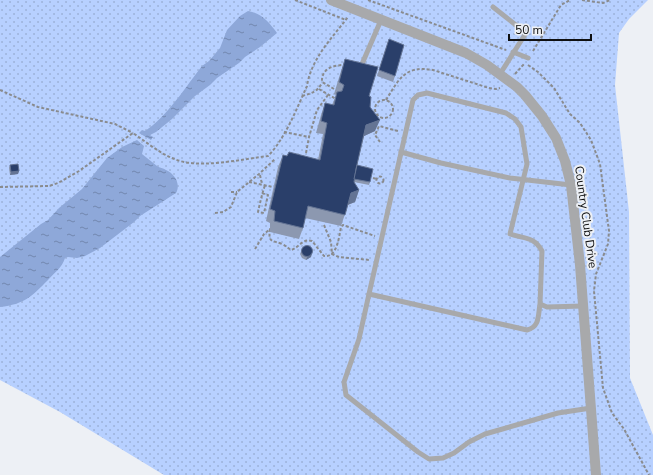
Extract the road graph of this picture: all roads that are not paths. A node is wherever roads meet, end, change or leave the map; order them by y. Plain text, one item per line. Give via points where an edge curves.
1 (331, 0) edge
2 (493, 7) dead end
3 (381, 20) junction
4 (513, 52) junction
5 (528, 58) road end
6 (362, 64) edge
7 (500, 74) junction
8 (401, 152) junction
9 (524, 179) junction
10 (571, 185) junction
11 (369, 294) junction
12 (540, 304) junction
13 (583, 306) junction
14 (591, 408) junction
15 (596, 475) edge

1 - 3 street, Country Club Drive
2 - 4 lane via 526,34
3 - 6 lane
3 - 7 street, Country Club Drive via 466,53
4 - 5 lane
4 - 7 lane
7 - 10 street, Country Club Drive via 525,95 549,126 565,161
8 - 9 lane via 441,163
8 - 9 lane via 413,100 418,95 427,93 506,113 515,119 521,127 528,164
8 - 11 lane
9 - 10 lane
9 - 12 lane via 510,234 531,239 542,251
10 - 13 street, Country Club Drive
11 - 12 lane via 527,330 533,329 536,325
11 - 14 lane via 359,339 344,382 346,395 429,459 443,458 485,434 558,413
12 - 13 lane via 547,307
13 - 14 street, Country Club Drive
14 - 15 street, Country Club Drive

